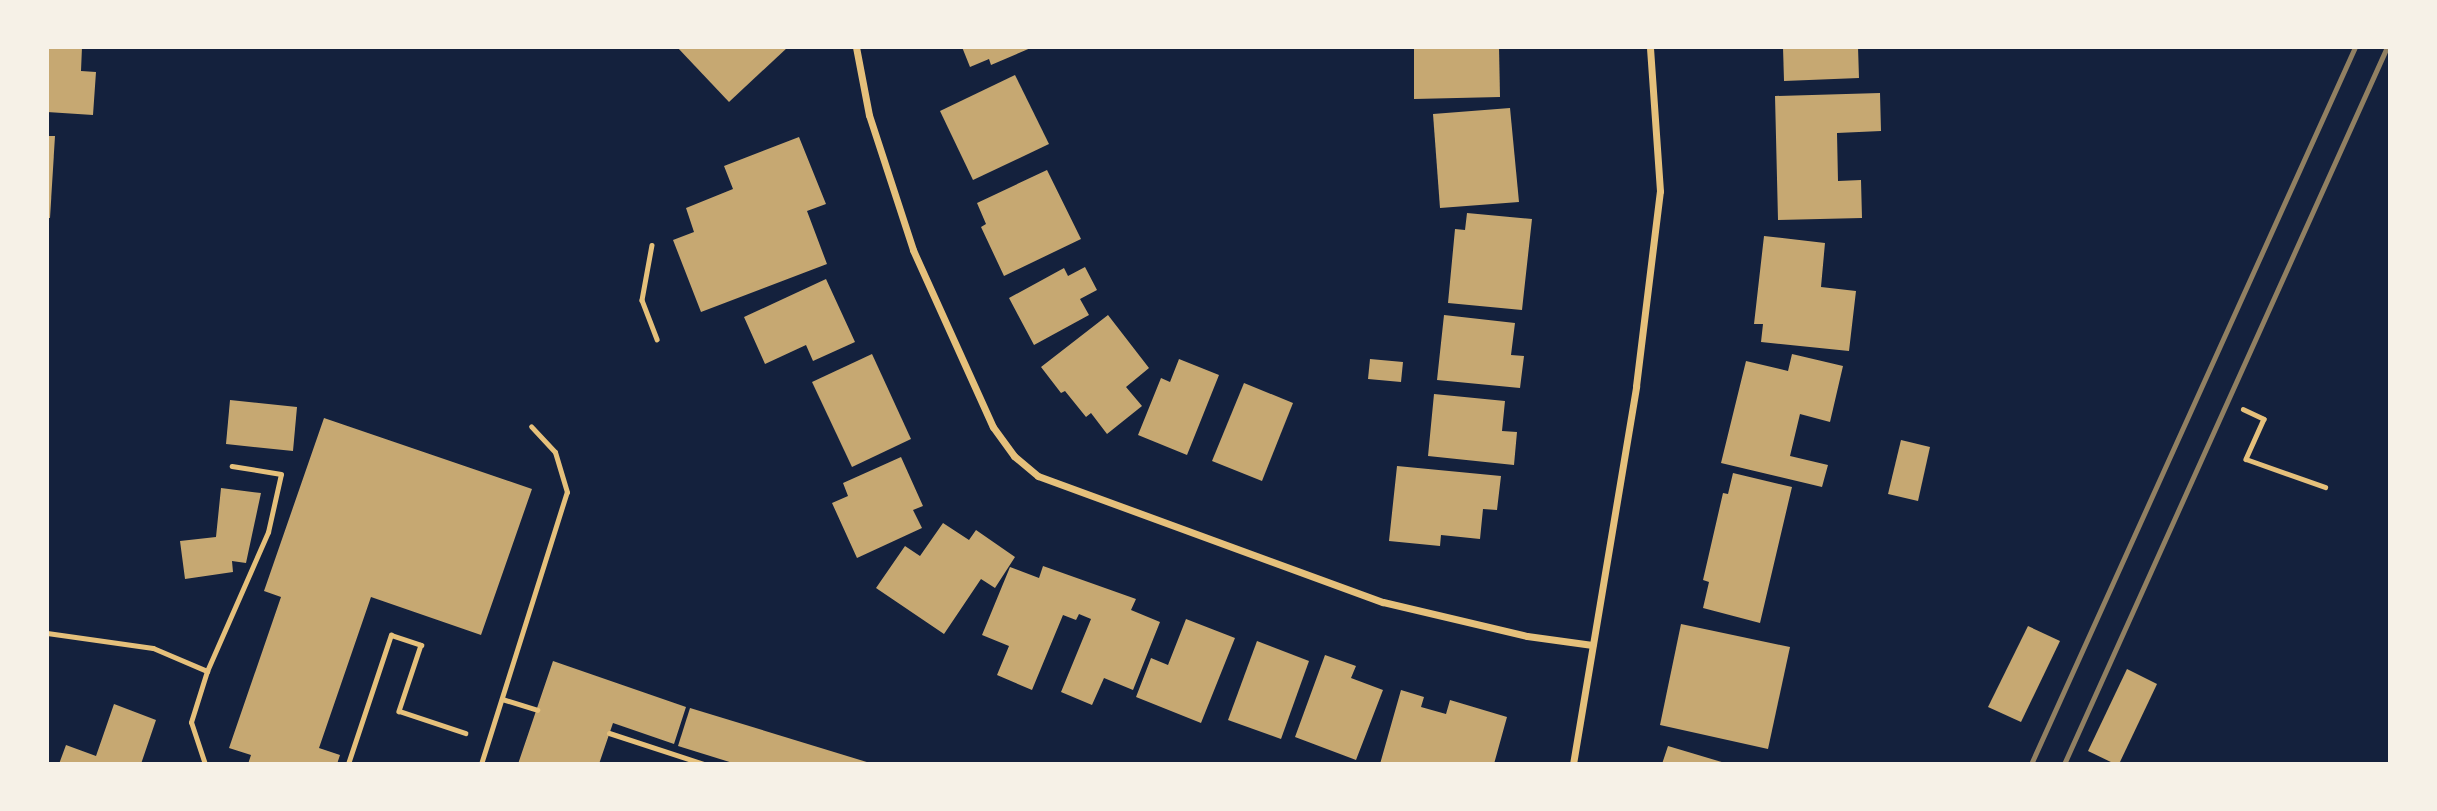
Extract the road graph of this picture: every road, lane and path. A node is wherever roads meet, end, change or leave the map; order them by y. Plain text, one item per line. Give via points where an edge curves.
1 (856, 47) edge
2 (1650, 47) edge
3 (652, 246) dead end
4 (657, 339) dead end
5 (2243, 409) dead end
6 (531, 426) dead end
7 (232, 466) dead end
8 (2325, 487) dead end
9 (47, 633) edge
10 (1592, 645) junction
11 (207, 671) junction
12 (502, 699) junction
13 (537, 710) dead end
14 (609, 733) dead end
15 (489, 741) junction
16 (205, 764) edge
17 (348, 764) edge
18 (481, 764) edge
19 (704, 764) edge
20 (1573, 764) edge

1 - 10 street via 869,115 913,250 993,427 1014,457 1038,476 1383,602 1527,636
2 - 10 street via 1660,191 1636,386
3 - 4 path via 642,300
5 - 8 path via 2264,419 2246,458
6 - 12 lane via 555,452 567,492
7 - 11 lane via 281,474 268,532
9 - 11 lane via 153,648
10 - 20 street
11 - 16 lane via 191,722
12 - 13 lane
12 - 15 lane
14 - 19 lane
15 - 17 path via 398,711 421,645 391,635
15 - 18 lane

